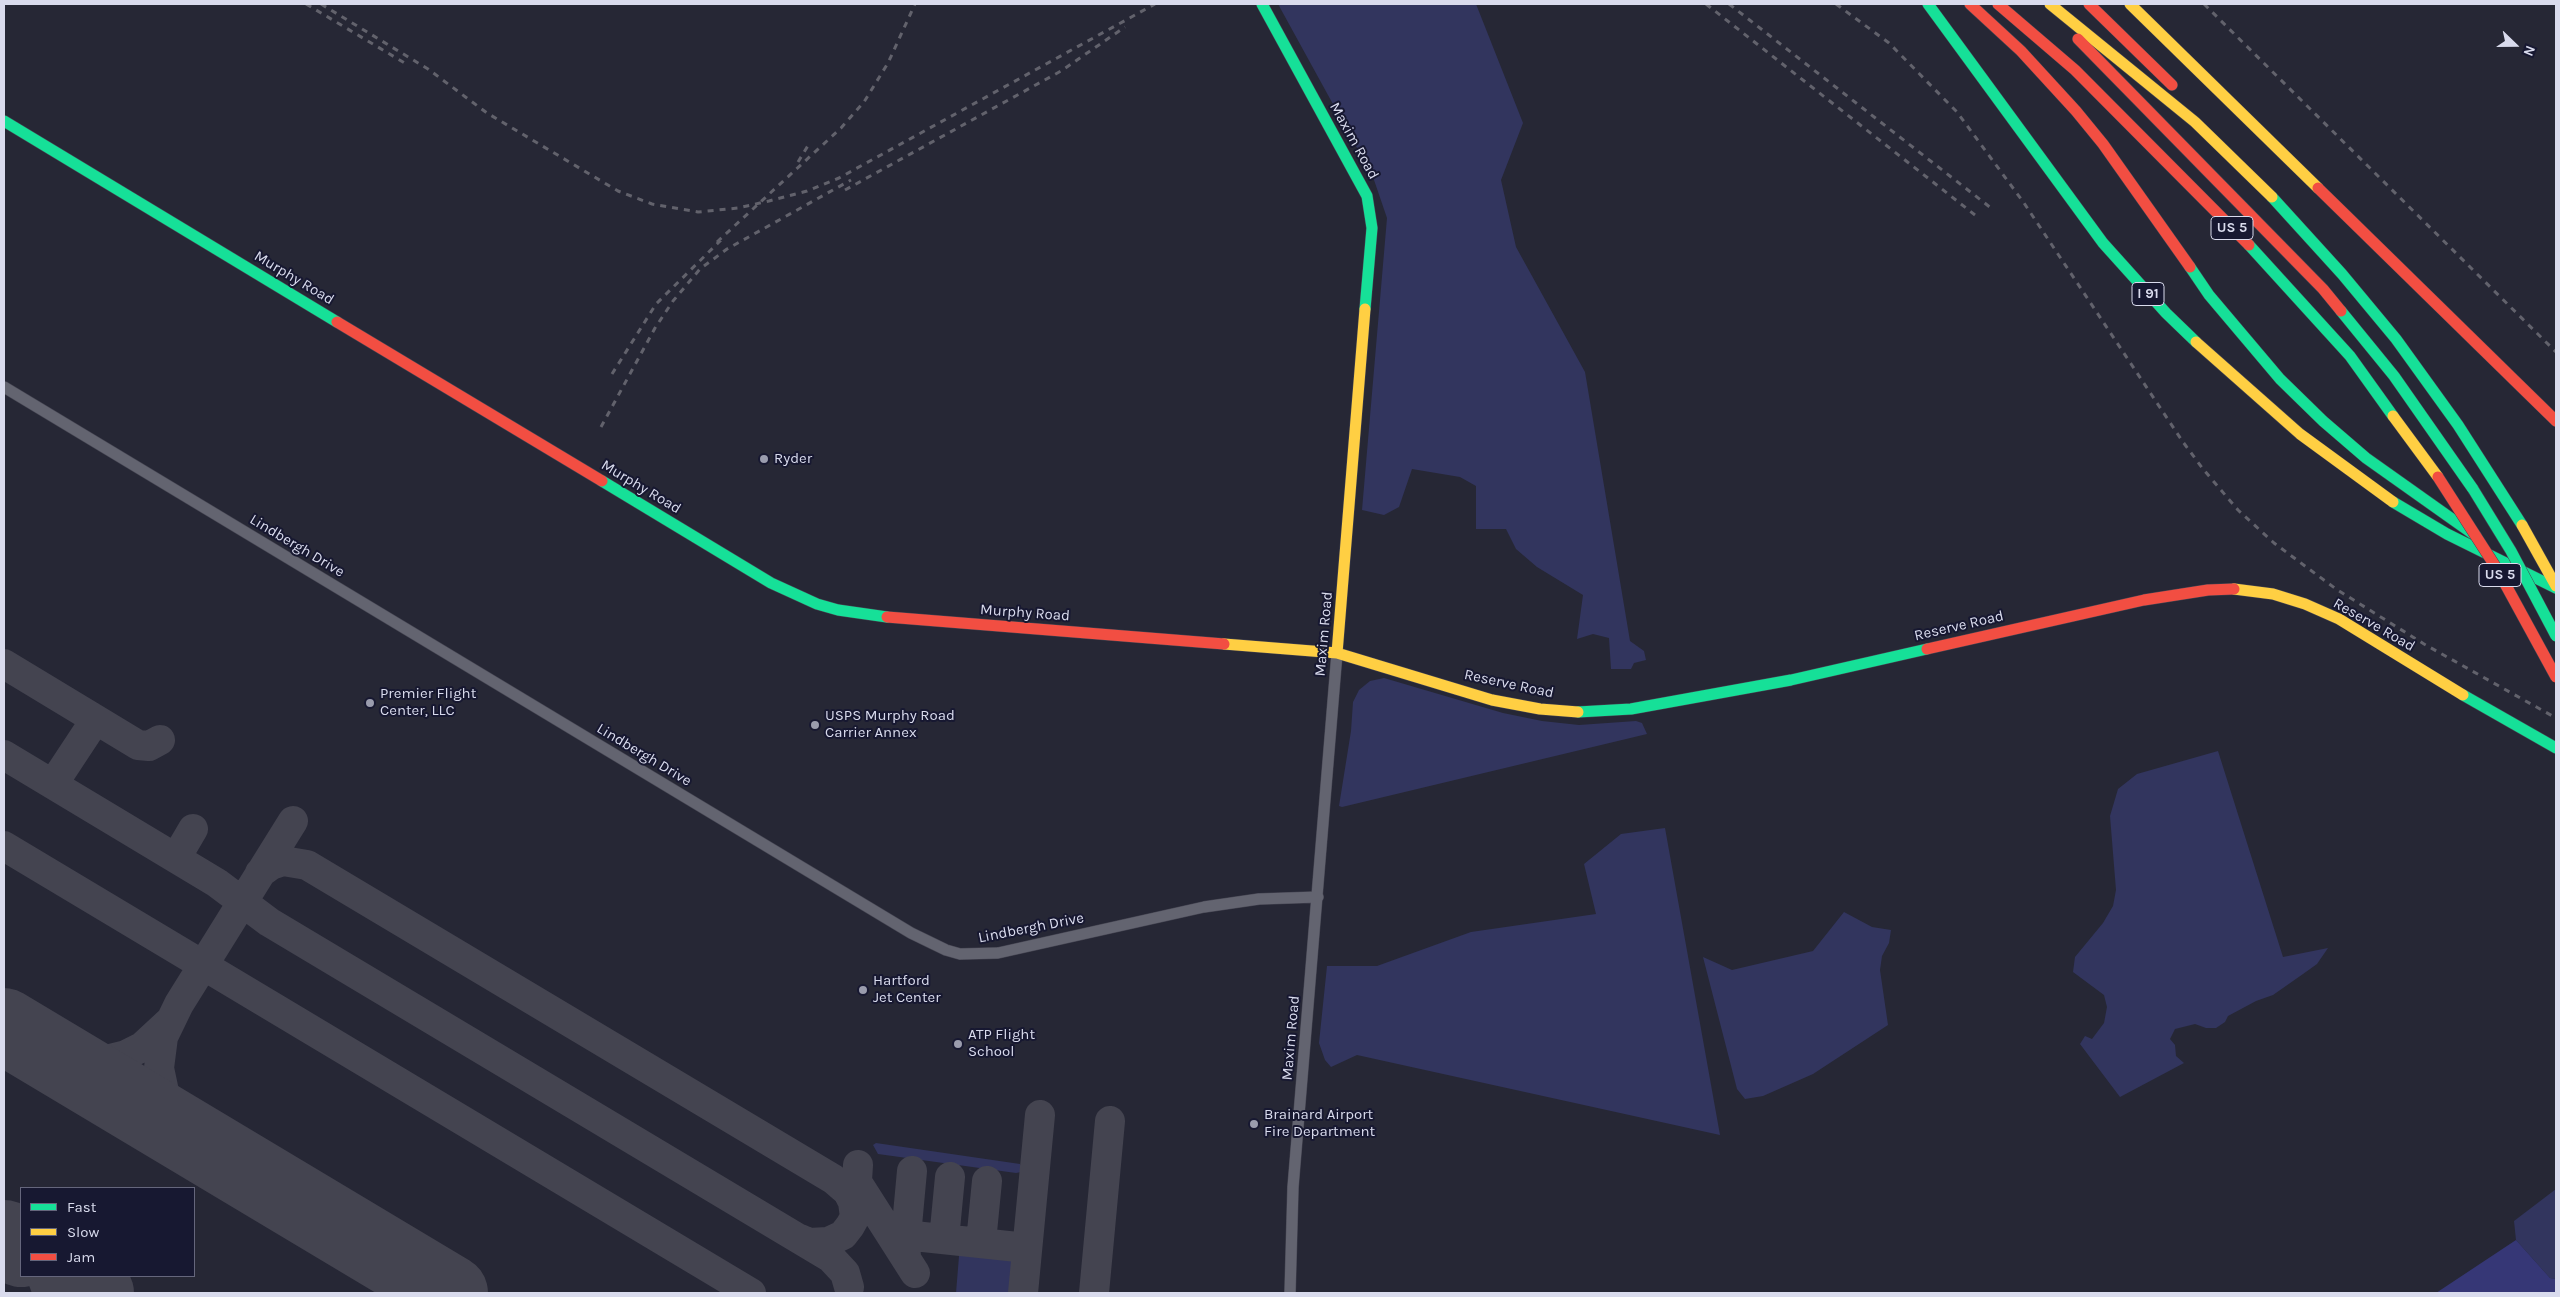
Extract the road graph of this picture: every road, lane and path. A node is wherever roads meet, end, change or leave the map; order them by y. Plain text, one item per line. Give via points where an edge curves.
1 (1262, 4) edge
2 (1928, 4) edge
3 (1970, 4) edge
4 (1998, 4) edge
5 (2042, 4) edge
6 (2050, 4) edge
7 (2089, 4) edge
8 (2130, 4) edge
9 (4, 121) edge
10 (2396, 339) junction
11 (4, 387) edge
12 (2556, 421) edge
13 (2496, 559) junction
14 (2556, 587) edge
15 (2556, 636) edge
16 (1337, 653) junction
17 (2556, 677) edge
18 (2556, 748) edge
19 (1318, 897) junction
20 (1290, 1293) edge

1 - 16 main road, Maxim Road via 1367,196 1372,228
2 - 13 main road, I 91, bridge via 2071,202 2166,313 2286,423 2362,480 2429,524
3 - 13 main road, bridge via 2021,51 2085,122 2209,295 2280,379 2366,458 2480,540
4 - 17 main road, US 5, bridge via 2075,70 2277,273 2354,361 2438,477 2497,569
5 - 15 main road, bridge via 2304,268 2373,348 2473,489 2519,565
6 - 10 main road, US 5 via 2153,86 2239,164 2304,232
7 - 10 main road via 2331,247 2368,290
8 - 12 main road
9 - 16 main road, Murphy Road via 766,580 817,604 907,620
10 - 14 main road, US 5 via 2509,503
11 - 19 street, Lindbergh Drive via 878,913 946,950 960,954 998,953 1227,903
13 - 14 main road, I 91, bridge
16 - 18 main road, Reserve Road via 1492,700 1540,709 1590,713 1632,709 1791,680 2144,600 2208,590 2240,589 2273,594 2339,619
16 - 19 street, Maxim Road
19 - 20 street, Maxim Road via 1293,1187

